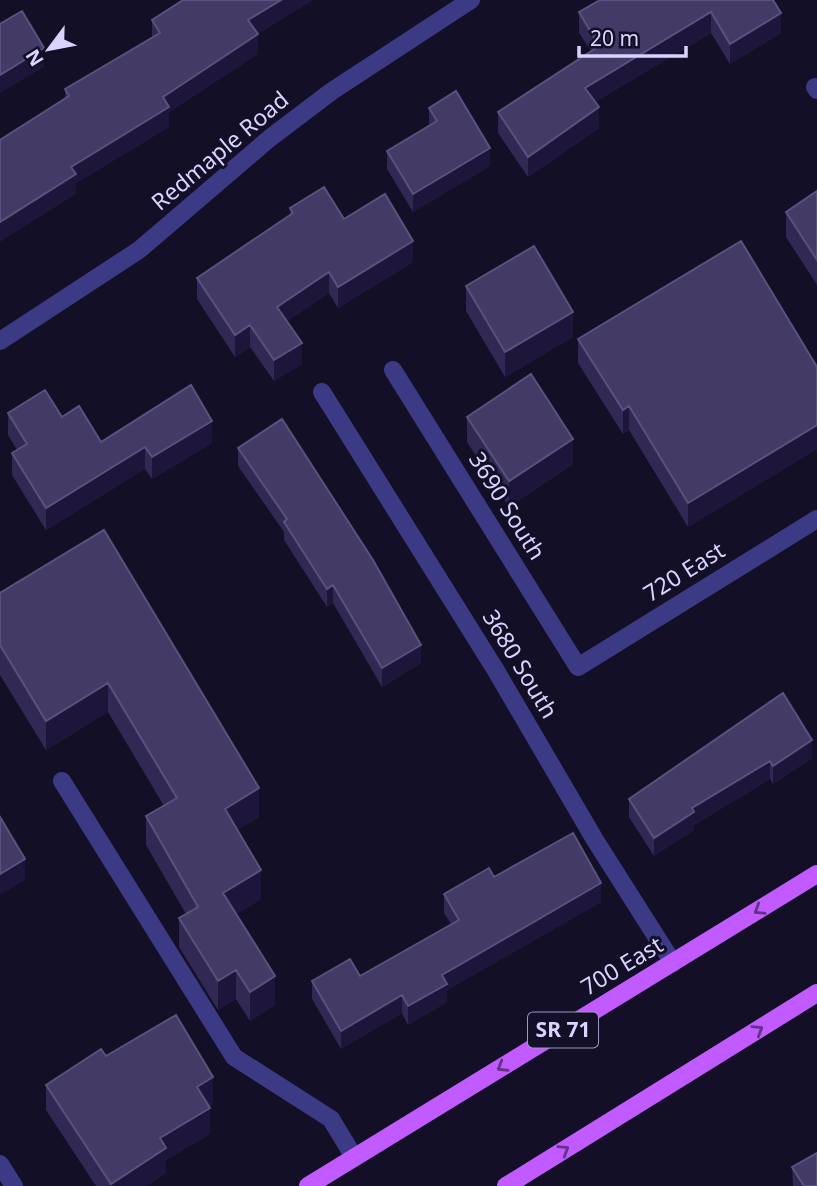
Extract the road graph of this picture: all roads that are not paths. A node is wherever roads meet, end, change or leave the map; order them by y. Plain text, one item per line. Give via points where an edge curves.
1 (465, 2) edge
2 (0, 341) edge
3 (393, 370) dead end
4 (322, 392) dead end
5 (817, 519) edge
6 (578, 667) joint
7 (62, 781) dead end
8 (817, 874) edge
9 (673, 963) junction
10 (817, 993) edge
11 (354, 1157) junction
12 (0, 1164) edge
13 (14, 1186) edge
14 (308, 1186) edge
15 (506, 1186) edge

1 - 2 street, Redmaple Road via 312,107 139,250
3 - 6 street, 3690 South
4 - 9 street, 3680 South
5 - 6 street, 720 East
7 - 11 street via 234,1057 331,1119
8 -> 9 main road, 700 East / SR 71
9 -> 11 main road, 700 East / SR 71
15 -> 10 main road
11 - 14 main road, 700 East / SR 71
12 - 13 street

